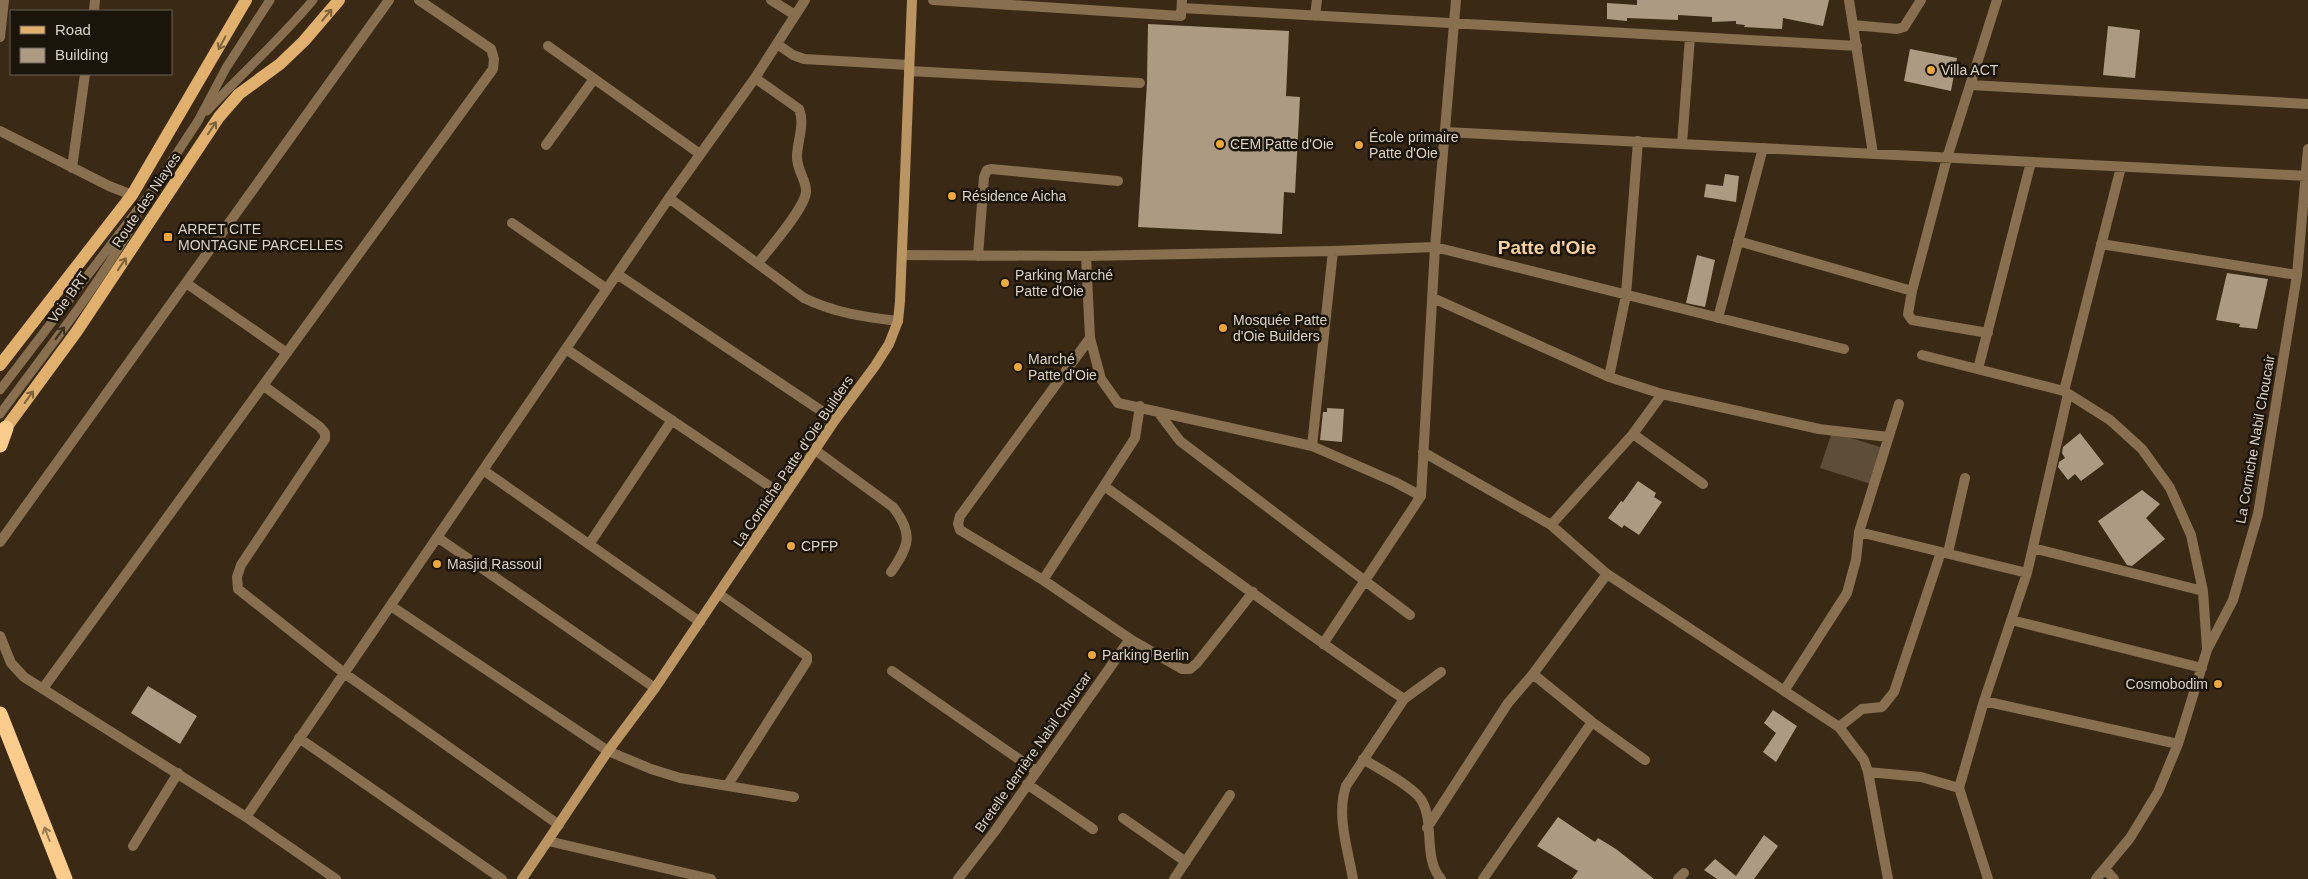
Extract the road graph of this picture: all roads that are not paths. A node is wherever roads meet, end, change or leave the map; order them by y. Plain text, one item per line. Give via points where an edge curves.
1 (4, 0) edge
2 (246, 0) edge
3 (270, 0) edge
4 (313, 0) edge
5 (339, 0) edge
6 (389, 0) edge
7 (419, 0) edge
8 (771, 0) edge
9 (805, 0) edge
10 (912, 0) edge
11 (933, 0) edge
12 (1317, 0) edge
13 (1456, 0) edge
14 (1849, 0) edge
15 (1921, 0) edge
16 (1997, 0) edge
17 (1182, 4) edge
18 (795, 15) junction
19 (1316, 16) junction
20 (1454, 24) junction
21 (1853, 25) junction
22 (1690, 36) junction
23 (0, 37) edge
24 (777, 44) junction
25 (548, 46) dead end
26 (1856, 46) junction
27 (909, 68) junction
28 (85, 75) edge
29 (755, 78) junction
30 (594, 79) junction
31 (1140, 83) dead end
32 (1970, 85) junction
33 (2308, 104) edge
34 (198, 121) junction
35 (0, 131) edge
36 (1445, 132) junction
37 (1638, 141) junction
38 (1682, 144) junction
39 (546, 145) dead end
40 (1763, 148) junction
41 (2308, 149) edge
42 (700, 154) junction
43 (1873, 154) junction
44 (1947, 158) junction
45 (2031, 162) junction
46 (2121, 167) junction
47 (72, 168) junction
48 (2307, 176) edge
49 (1118, 181) dead end
50 (152, 191) junction
51 (132, 195) junction
52 (669, 198) junction
53 (512, 223) dead end
54 (1738, 241) junction
55 (2101, 244) junction
56 (1435, 247) junction
57 (1333, 251) junction
58 (902, 255) junction
59 (978, 256) junction
60 (1086, 256) junction
61 (758, 263) junction
62 (617, 274) junction
63 (2297, 275) junction
64 (186, 283) junction
65 (607, 289) junction
66 (1912, 291) junction
67 (1626, 295) junction
68 (1432, 298) junction
69 (1718, 318) junction
70 (898, 321) junction
71 (1988, 333) junction
72 (1090, 338) junction
73 (566, 349) junction
74 (1844, 349) dead end
75 (287, 353) junction
76 (1922, 355) dead end
77 (0, 365) edge
78 (1978, 369) junction
79 (1609, 377) junction
80 (264, 386) junction
81 (0, 390) edge
82 (2066, 393) junction
83 (1662, 394) junction
84 (1900, 404) dead end
85 (1140, 406) junction
86 (1158, 412) junction
87 (672, 420) junction
88 (835, 420) junction
89 (2, 426) edge
90 (1632, 434) junction
91 (1888, 437) junction
92 (0, 445) edge
93 (1312, 446) junction
94 (815, 450) junction
95 (1423, 452) junction
96 (483, 470) junction
97 (1966, 478) dead end
98 (1702, 484) dead end
99 (1104, 486) junction
100 (784, 496) junction
101 (1421, 496) junction
102 (1550, 525) junction
103 (1859, 532) junction
104 (437, 537) junction
105 (0, 542) edge
106 (590, 543) junction
107 (2033, 548) junction
108 (1945, 553) junction
109 (891, 572) dead end
110 (2027, 573) junction
111 (1608, 574) junction
112 (1043, 580) junction
113 (1366, 582) junction
114 (2202, 591) junction
115 (1253, 592) junction
116 (719, 594) junction
117 (391, 606) junction
118 (1410, 615) dead end
119 (2011, 620) junction
120 (700, 622) junction
121 (0, 636) edge
122 (1130, 639) junction
123 (1323, 644) junction
124 (2207, 650) junction
125 (2202, 668) junction
126 (892, 670) dead end
127 (1441, 672) dead end
128 (344, 674) junction
129 (1533, 674) junction
130 (44, 688) junction
131 (655, 688) junction
132 (1784, 691) junction
133 (1404, 699) junction
134 (1984, 701) junction
135 (0, 714) edge
136 (1592, 722) junction
137 (1839, 727) junction
138 (299, 738) junction
139 (2178, 744) junction
140 (608, 751) junction
141 (1363, 759) junction
142 (1644, 760) dead end
143 (1036, 771) junction
144 (1868, 772) junction
145 (178, 773) junction
146 (1028, 784) junction
147 (727, 786) junction
148 (1959, 788) junction
149 (1230, 795) dead end
150 (794, 797) dead end
151 (246, 816) junction
152 (1123, 818) dead end
153 (559, 825) junction
154 (1427, 828) junction
155 (1093, 829) dead end
156 (548, 841) junction
157 (133, 846) dead end
158 (1186, 862) junction
159 (2106, 870) junction
160 (65, 879) edge
161 (336, 879) edge
162 (502, 879) edge
163 (522, 879) edge
164 (711, 879) edge
165 (958, 879) edge
166 (1174, 879) edge
167 (1353, 879) edge
168 (1441, 879) edge
169 (1483, 879) edge
170 (1888, 879) edge
171 (1988, 879) edge
172 (2096, 879) edge
173 (2114, 879) edge

1 - 23 street
2 -> 51 main road, Route des Niayes
3 - 34 lane, Voie BRT via 226,68
4 - 34 lane, Voie BRT via 290,28
89 -> 5 main road, Route des Niayes via 77,331 219,117 239,94 304,42
6 - 64 street
7 - 75 street via 491,49 493,69
8 - 18 street
9 - 18 street
10 - 27 street, La Corniche Patte d'Oie Builders
11 - 17 street via 1181,16
12 - 19 street
13 - 20 street
14 - 21 street
15 - 21 street via 1904,27
16 - 32 street
17 - 19 street
18 - 24 street
19 - 20 street
20 - 22 street
20 - 36 street
21 - 26 street
22 - 26 street
22 - 38 street
24 - 27 street via 804,59
24 - 29 street
25 - 30 street
26 - 43 street
27 - 31 street
27 - 58 street, La Corniche Patte d'Oie Builders
28 - 47 street
29 - 42 street
29 - 61 street via 799,109 802,123 797,161 806,193 801,206
30 - 39 street
30 - 42 street
32 - 33 street
32 - 44 street
34 - 50 lane, Voie BRT
35 - 47 street
36 - 37 street
36 - 56 street
37 - 38 street
37 - 67 street
38 - 40 street
40 - 43 street
40 - 54 street
41 - 48 street, La Corniche Nabil Choucair
42 - 52 street
43 - 44 street
44 - 45 street
44 - 66 street
45 - 46 street
45 - 71 street
46 - 48 street
46 - 55 street
47 - 51 street
48 - 63 street, La Corniche Nabil Choucair
49 - 59 street via 987,170
50 - 81 lane, Voie BRT
89 -> 50 lane, Voie BRT via 121,246
51 - 77 main road, Route des Niayes
52 - 61 street
52 - 62 street
53 - 65 street
54 - 66 street
54 - 69 street
55 - 63 street
55 - 82 street
56 - 57 street
56 - 67 street
56 - 68 street
57 - 60 street
57 - 93 street
58 - 59 street
58 - 70 street, La Corniche Patte d'Oie Builders
59 - 60 street
60 - 72 street
61 - 70 street via 804,298 826,308 860,317
62 - 65 street
62 - 88 street
63 - 124 street, La Corniche Nabil Choucair via 2258,514 2233,600
64 - 75 street
64 - 105 street
65 - 73 street
66 - 71 street via 1908,314 1912,320
67 - 69 street
67 - 79 street
68 - 79 street
68 - 95 street
69 - 74 street
70 - 88 street, La Corniche Patte d'Oie Builders via 875,366
71 - 78 street
72 - 85 street via 1101,379 1118,403
72 - 112 street via 960,516 960,530
73 - 87 street
73 - 96 street
75 - 80 street
76 - 78 street
78 - 82 street
79 - 83 street
80 - 128 street via 320,427 325,439 241,566 237,577 238,589
80 - 130 street
82 - 107 street
82 - 114 street via 2110,420 2136,444 2170,488 2191,535
83 - 90 street
83 - 91 street via 1819,429
84 - 91 street
85 - 86 street
85 - 99 street via 1135,438
86 - 93 street
86 - 113 street via 1180,440
87 - 100 street
87 - 106 street
88 - 94 street, La Corniche Patte d'Oie Builders
89 - 92 highway
90 - 98 street
90 - 102 street
91 - 103 street
93 - 101 street
94 - 100 street, La Corniche Patte d'Oie Builders
94 - 109 street via 893,507 903,520 907,546
95 - 101 street
95 - 102 street
96 - 104 street
96 - 106 street
97 - 108 street
99 - 112 street
99 - 115 street
100 - 116 street, La Corniche Patte d'Oie Builders
101 - 113 street
102 - 111 street
103 - 108 street
103 - 132 street via 1847,593
104 - 117 street
104 - 131 street
106 - 120 street
107 - 110 street
107 - 114 street
108 - 110 street
108 - 137 street via 1894,692 1882,706 1862,709
110 - 119 street
111 - 129 street
111 - 132 street
112 - 122 street
113 - 118 street
113 - 123 street
114 - 124 street
115 - 122 street via 1190,668 1182,669
115 - 123 street
116 - 120 street, La Corniche Patte d'Oie Builders
116 - 147 street via 808,656 808,662
117 - 128 street
117 - 140 street
119 - 125 street
119 - 134 street
120 - 131 street, La Corniche Patte d'Oie Builders
121 - 130 street via 11,663 24,677
122 - 143 street, Bretelle derrière Nabil Choucar
123 - 133 street
124 - 125 street, La Corniche Nabil Choucair
125 - 139 street, La Corniche Nabil Choucair
126 - 143 street
127 - 133 street
128 - 138 street
128 - 153 street
129 - 136 street
129 - 154 street via 1508,702
130 - 145 street
131 - 140 street, La Corniche Patte d'Oie Builders
132 - 137 street
133 - 141 street
134 - 139 street
134 - 148 street
160 -> 135 highway
136 - 142 street
136 - 169 street
137 - 144 street via 1864,760
138 - 151 street
138 - 162 street
139 - 159 street, La Corniche Nabil Choucair via 2158,792
140 - 147 street via 651,770
140 - 153 street, La Corniche Patte d'Oie Builders
141 - 154 street via 1420,798
141 - 167 street via 1341,799
143 - 146 street, Bretelle derrière Nabil Choucar
144 - 148 street via 1922,777
144 - 170 street
145 - 151 street
145 - 157 street
146 - 155 street
146 - 165 street, Bretelle derrière Nabil Choucar
147 - 150 street
148 - 171 street
149 - 158 street
151 - 161 street
152 - 158 street
153 - 156 street, La Corniche Patte d'Oie Builders
154 - 168 street via 1435,872
156 - 163 street, La Corniche Patte d'Oie Builders
156 - 164 street
158 - 166 street
159 - 172 street, La Corniche Nabil Choucair
159 - 173 street

